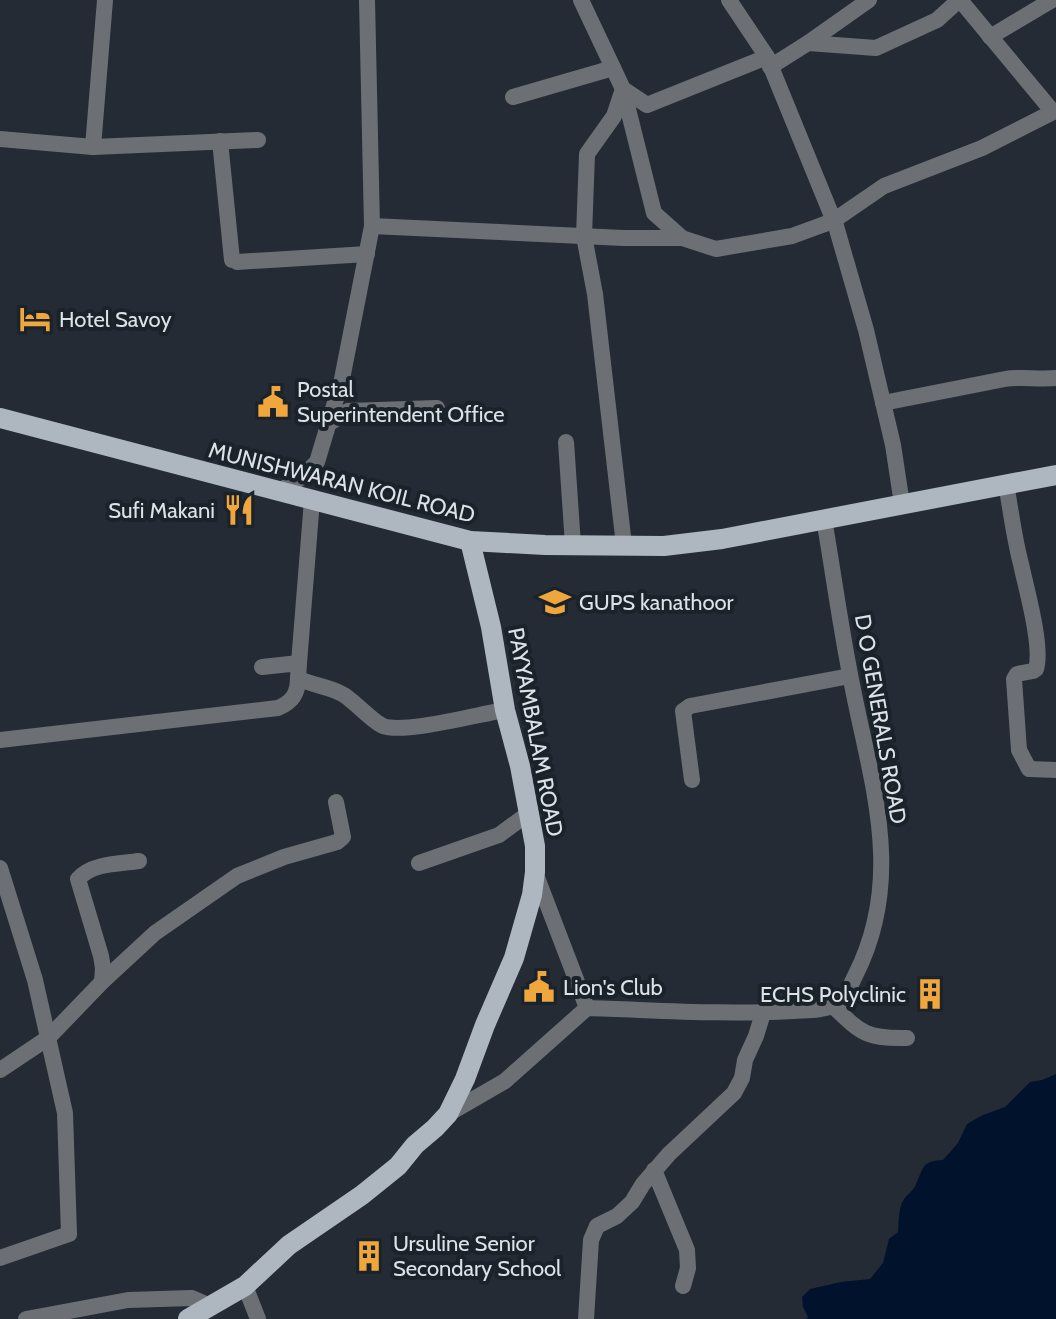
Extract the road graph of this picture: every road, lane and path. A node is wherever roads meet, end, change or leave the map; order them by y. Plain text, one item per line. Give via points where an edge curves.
1 (105, 0) edge
2 (367, 0) edge
3 (581, 0) edge
4 (729, 0) edge
5 (869, 0) edge
6 (960, 0) edge
7 (1052, 0) edge
8 (990, 37) junction
9 (808, 43) junction
10 (769, 62) junction
11 (613, 68) junction
12 (623, 89) junction
13 (513, 97) dead end
14 (1054, 116) edge
15 (0, 139) edge
16 (258, 140) dead end
17 (220, 141) junction
18 (93, 147) junction
19 (833, 221) junction
20 (372, 226) junction
21 (584, 236) junction
22 (682, 238) junction
23 (367, 254) junction
24 (1056, 378) edge
25 (883, 403) junction
26 (437, 408) dead end
27 (0, 418) edge
28 (328, 424) junction
29 (566, 442) dead end
30 (1056, 475) edge
31 (1006, 484) junction
32 (278, 492) junction
33 (312, 500) junction
34 (902, 504) junction
35 (824, 519) junction
36 (470, 541) junction
37 (573, 545) junction
38 (624, 545) junction
39 (262, 667) dead end
40 (299, 671) junction
41 (850, 676) junction
42 (505, 710) junction
43 (0, 740) edge
44 (1056, 770) edge
45 (692, 780) dead end
46 (336, 802) dead end
47 (529, 813) junction
48 (139, 861) dead end
49 (419, 863) dead end
50 (0, 868) edge
51 (535, 872) junction
52 (102, 982) junction
53 (833, 1006) junction
54 (587, 1008) junction
55 (763, 1013) junction
56 (48, 1038) junction
57 (907, 1038) dead end
58 (0, 1070) edge
59 (448, 1114) junction
60 (654, 1170) junction
61 (0, 1258) edge
62 (245, 1286) junction
63 (683, 1286) dead end
64 (213, 1309) edge
65 (26, 1319) edge
66 (188, 1319) edge
67 (258, 1319) edge
68 (586, 1319) edge

1 - 18 street
2 - 20 street
3 - 11 street
4 - 10 street
5 - 9 street
6 - 8 street
6 - 9 street via 937,20 876,48
7 - 8 street
8 - 14 street
9 - 10 street
10 - 12 street via 647,105
10 - 19 street
11 - 12 street
11 - 13 street
12 - 21 street via 614,116 587,154
12 - 22 street via 654,213
14 - 19 street via 884,186
15 - 18 street
16 - 17 street
17 - 18 street
17 - 23 street via 235,261
19 - 22 street via 792,236 716,249
19 - 25 street
20 - 21 street
20 - 23 street
21 - 22 street
21 - 38 street
23 - 28 street
24 - 25 street via 1025,376
25 - 34 street
26 - 28 street via 348,411
27 - 32 main road, MUNISHWARAN KOIL ROAD
28 - 32 street via 317,462
29 - 37 street
30 - 31 main road, MUNISHWARAN KOIL ROAD
31 - 34 main road, MUNISHWARAN KOIL ROAD
31 - 44 street via 1038,656 1036,669 1014,679 1019,750 1029,769
32 - 33 main road, MUNISHWARAN KOIL ROAD
33 - 36 main road, MUNISHWARAN KOIL ROAD
33 - 40 street
34 - 35 main road, MUNISHWARAN KOIL ROAD
35 - 38 main road, MUNISHWARAN KOIL ROAD via 722,539
35 - 41 street, D O GENERALS ROAD
36 - 37 main road, MUNISHWARAN KOIL ROAD
36 - 42 main road, PAYYAMBALAM ROAD
37 - 38 main road, MUNISHWARAN KOIL ROAD
39 - 40 street
40 - 42 street via 308,683 343,695 383,726 451,722
40 - 43 street via 293,697 278,708
41 - 45 street via 690,706 683,711
41 - 53 street, D O GENERALS ROAD via 880,821 879,901 866,955 842,1000
42 - 47 main road, PAYYAMBALAM ROAD
46 - 52 street via 343,837 237,876 155,933
47 - 49 street via 499,835
47 - 51 main road, PAYYAMBALAM ROAD
48 - 52 street via 101,867 78,879 101,956
50 - 56 street
51 - 54 street
51 - 59 main road, PAYYAMBALAM ROAD via 514,958
52 - 56 street
53 - 55 street
53 - 57 street via 858,1031
54 - 55 street
54 - 59 street via 505,1081
55 - 60 street via 734,1093
56 - 58 street
56 - 61 street via 65,1113 69,1234
59 - 62 main road, PAYYAMBALAM ROAD via 398,1166 289,1245
60 - 63 street via 687,1250
60 - 68 street via 632,1202 597,1226 591,1240
62 - 64 main road, PAYYAMBALAM ROAD
62 - 67 street
64 - 65 street via 192,1298 128,1300
64 - 66 main road, PAYYAMBALAM ROAD

